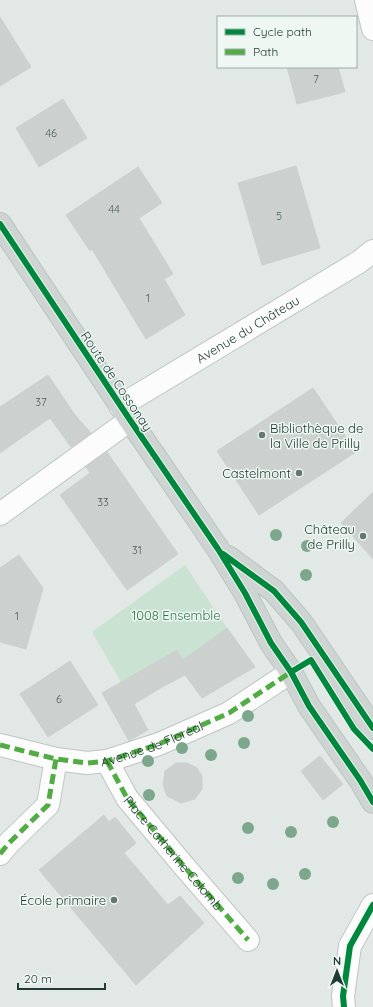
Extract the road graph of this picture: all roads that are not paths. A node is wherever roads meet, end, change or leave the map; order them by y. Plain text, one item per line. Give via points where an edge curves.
1 (366, 0) edge
2 (373, 29) edge
3 (0, 224) edge
4 (373, 251) edge
5 (125, 413) junction
6 (0, 514) edge
7 (218, 549) junction
8 (291, 672) junction
9 (373, 728) edge
10 (0, 745) edge
11 (56, 759) junction
12 (107, 761) junction
13 (373, 802) edge
14 (0, 854) edge
15 (373, 905) edge
16 (248, 940) dead end
17 (344, 1007) edge

1 - 2 street
3 - 5 main road, Route de Cossonay
4 - 5 street, Avenue du Château
5 - 6 street, Avenue du Château
5 - 7 main road, Route de Cossonay
7 - 8 main road, Route de Cossonay via 271,643
7 - 9 main road, Route de Cossonay via 274,591 301,622
8 - 12 street, Avenue de Floréal via 229,713 159,744
8 - 13 main road, Route de Cossonay via 309,706
10 - 11 street, Avenue de Floréal
11 - 12 street, Avenue de Floréal via 87,764
11 - 14 street via 48,805
12 - 16 street, Place Catherine Colomb via 127,798
15 - 17 street via 350,946 342,996

